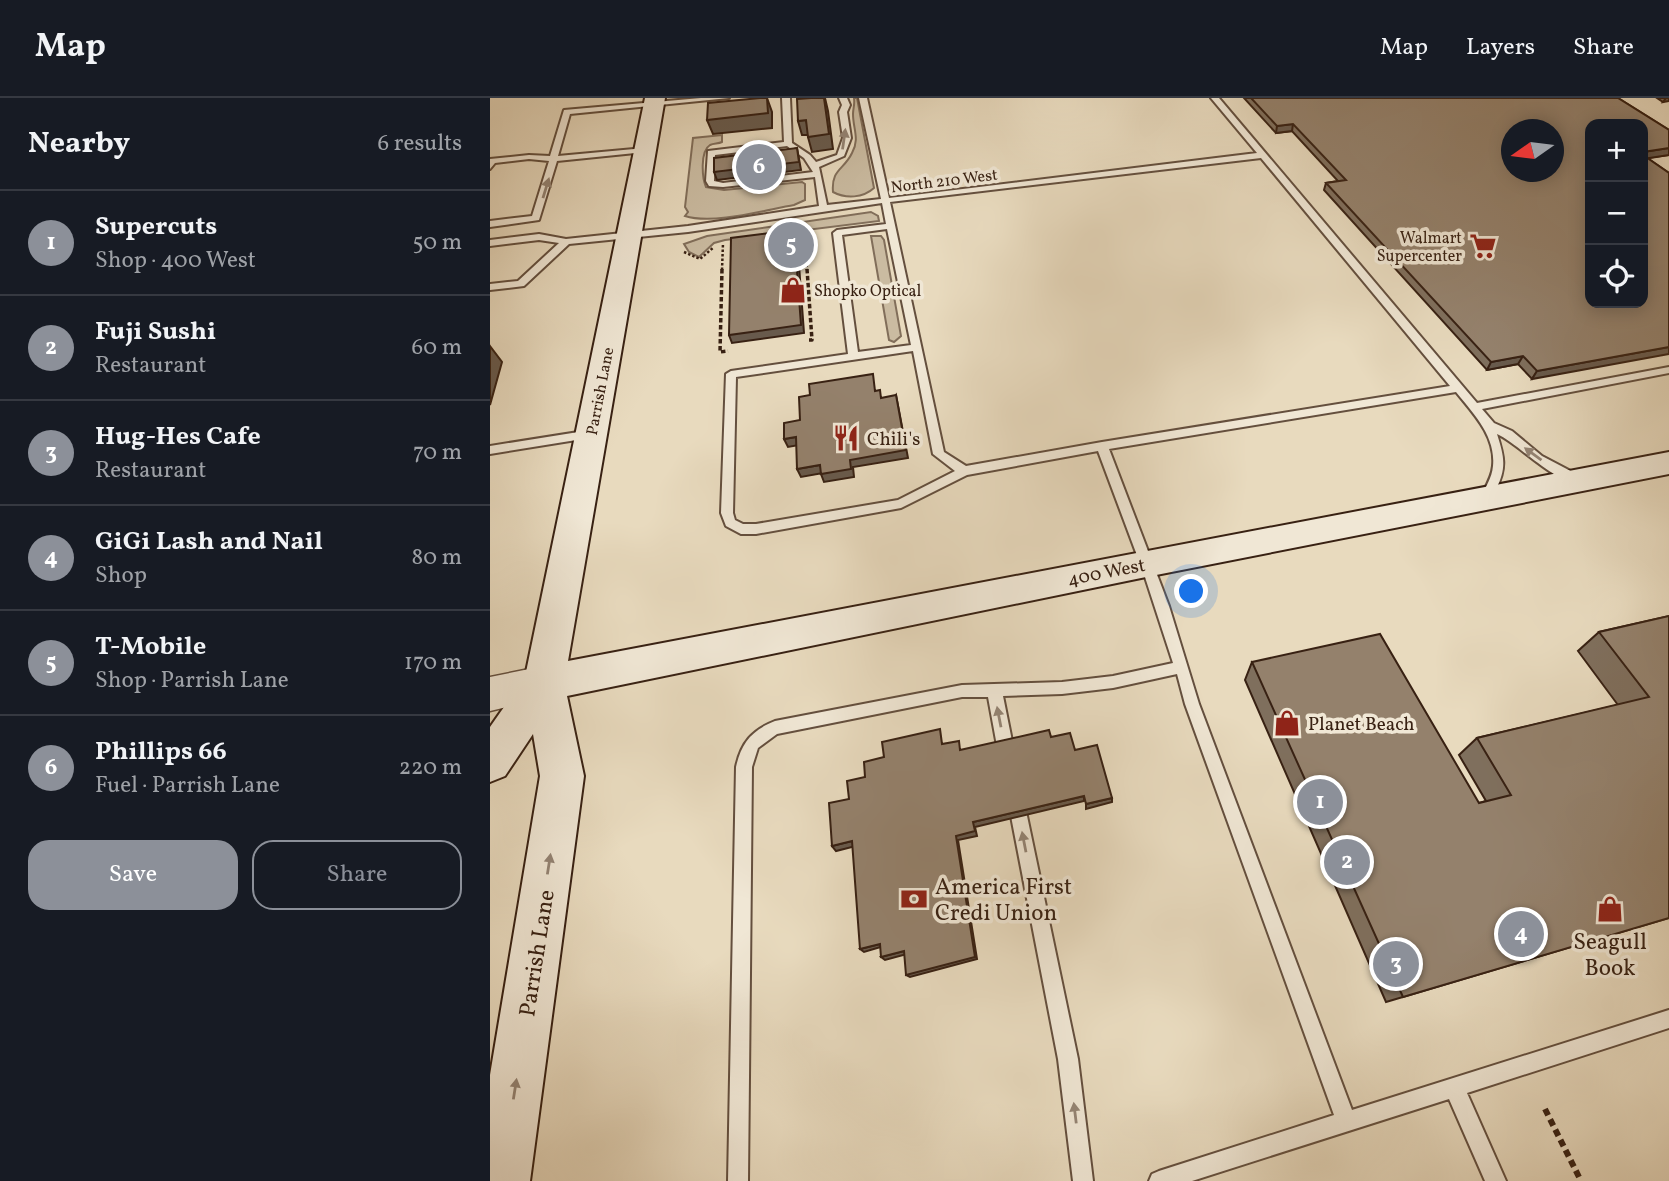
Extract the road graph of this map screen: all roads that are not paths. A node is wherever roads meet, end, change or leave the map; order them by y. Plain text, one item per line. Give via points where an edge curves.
1 (725, 98) edge
2 (786, 98) edge
3 (843, 98) edge
4 (863, 98) edge
5 (1215, 98) edge
6 (654, 102) edge
7 (788, 144) junction
8 (771, 146) junction
9 (645, 150) junction
10 (740, 150) junction
11 (823, 150) edge
12 (1263, 155) junction
13 (555, 159) junction
14 (772, 159) edge
15 (741, 162) edge
16 (490, 167) edge
17 (817, 169) junction
18 (885, 201) junction
19 (823, 208) junction
20 (490, 224) edge
21 (890, 226) junction
22 (629, 235) junction
23 (565, 242) junction
24 (490, 243) edge
25 (490, 287) edge
26 (917, 347) junction
27 (853, 356) junction
28 (1669, 370) edge
29 (1459, 388) junction
30 (1475, 407) junction
31 (1490, 426) junction
32 (591, 434) junction
33 (1102, 446) junction
34 (490, 450) edge
35 (1669, 463) edge
36 (964, 471) junction
37 (1579, 481) junction
38 (1486, 498) junction
39 (1146, 563) junction
40 (1182, 667) junction
41 (544, 683) junction
42 (994, 689) junction
43 (490, 694) edge
44 (1004, 746) edge
45 (490, 762) edge
46 (1019, 816) edge
47 (1669, 1019) edge
48 (1454, 1087) junction
49 (1346, 1121) junction
50 (501, 1181) edge
51 (738, 1181) edge
52 (1083, 1181) edge
53 (1159, 1181) edge
54 (1496, 1181) edge

1 - 6 lane
2 - 7 lane
17 -> 3 lane via 840,156 847,138
4 - 18 lane
5 - 12 lane
6 - 9 main road, Parrish Lane
6 - 13 lane via 567,112
7 - 8 lane
7 - 17 lane via 806,153
8 - 10 lane
8 - 14 lane
9 - 13 lane
9 - 22 main road, Parrish Lane
10 - 15 lane
10 - 17 lane via 711,153 710,181 717,185
11 - 17 lane
12 - 18 lane, North 210 West
12 - 29 lane
13 - 16 lane via 492,161
20 -> 13 lane via 536,218
17 - 19 lane
18 - 19 lane, North 210 West
18 - 21 lane
19 - 22 lane, North 210 West
21 - 26 lane
21 - 27 lane via 837,233
22 - 23 lane, North 210 West
22 - 32 main road, Parrish Lane
23 - 24 lane, North 210 West via 539,237
23 - 25 lane via 521,284
26 - 27 lane
26 - 36 lane via 939,454
27 - 36 lane via 732,374 730,523 756,529 901,504
28 - 30 lane
29 - 30 lane
29 - 33 lane
30 - 31 lane
37 -> 31 lane
31 - 38 lane via 1499,460 1498,475
32 - 34 lane
32 - 41 main road, Parrish Lane
33 - 36 lane
33 - 39 lane
35 - 37 main road, 400 West
37 - 38 main road, 400 West
38 - 39 main road, 400 West
39 - 40 lane
39 - 41 main road, 400 West
40 - 42 lane via 1062,688
40 - 49 lane
41 - 43 street
41 - 45 main road, Parrish Lane
50 -> 41 main road, Parrish Lane via 562,776
44 -> 42 lane
42 - 51 lane via 928,696 775,728 754,738 748,747 744,767
52 -> 46 lane via 1068,1059
47 - 48 lane
48 - 49 lane
48 - 54 lane
49 - 53 lane

